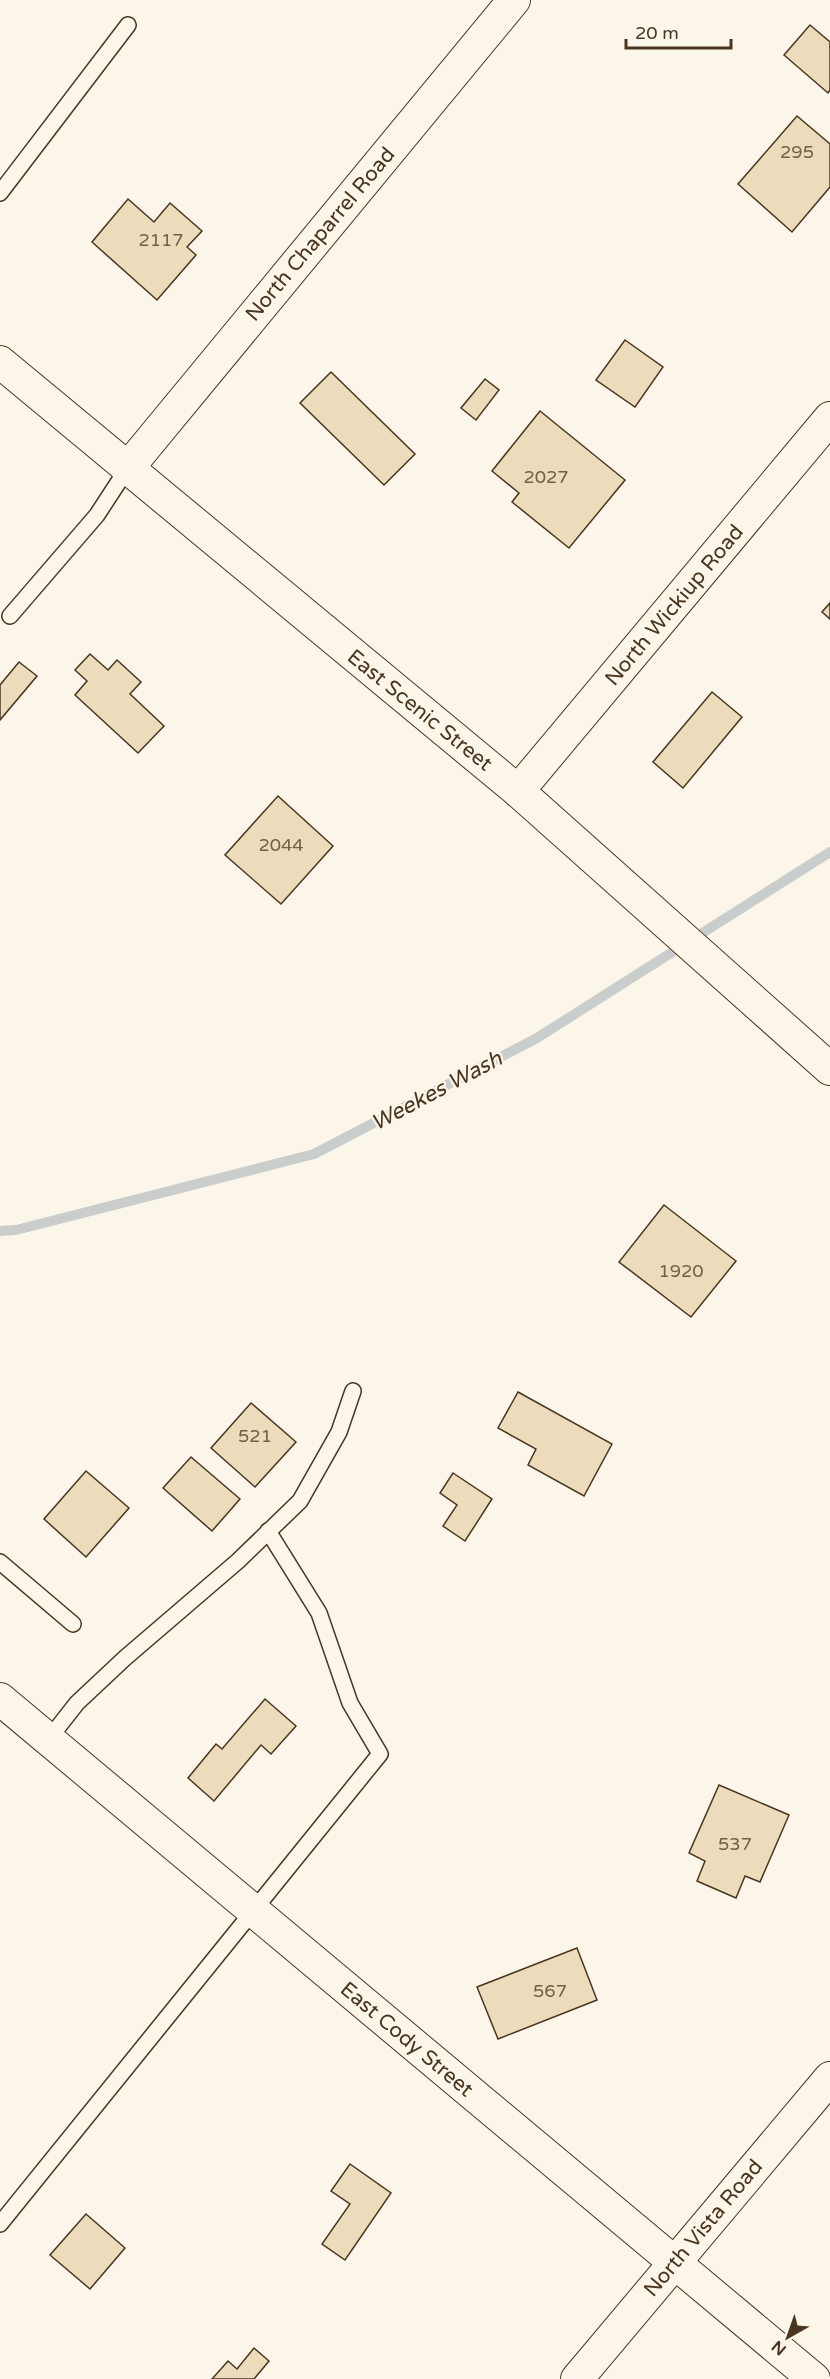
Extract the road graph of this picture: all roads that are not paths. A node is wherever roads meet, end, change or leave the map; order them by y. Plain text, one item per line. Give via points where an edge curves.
1 (514, 0) edge
2 (128, 25) dead end
3 (0, 193) edge
4 (0, 362) edge
5 (830, 418) edge
6 (127, 469) junction
7 (10, 616) dead end
8 (518, 791) junction
9 (830, 1069) edge
10 (353, 1391) dead end
11 (268, 1531) junction
12 (0, 1562) edge
13 (73, 1624) dead end
14 (0, 1699) edge
15 (48, 1740) junction
16 (253, 1911) junction
17 (830, 2078) edge
18 (0, 2224) edge
19 (674, 2262) junction
20 (577, 2379) edge
21 (814, 2379) edge

1 - 6 street, North Chaparrel Road
2 - 3 lane
4 - 6 street, East Scenic Street
5 - 8 street, North Wickiup Road
6 - 7 lane via 97,515
6 - 8 street, East Scenic Street
8 - 9 street, East Scenic Street
10 - 11 lane via 339,1432 300,1501
11 - 15 lane via 77,1703
11 - 16 lane via 319,1613 350,1703 380,1754
12 - 13 lane
14 - 15 street, East Cody Street
15 - 16 street, East Cody Street
16 - 18 lane
16 - 19 street, East Cody Street
17 - 19 street, North Vista Road
19 - 20 street, North Vista Road
19 - 21 street, East Cody Street

